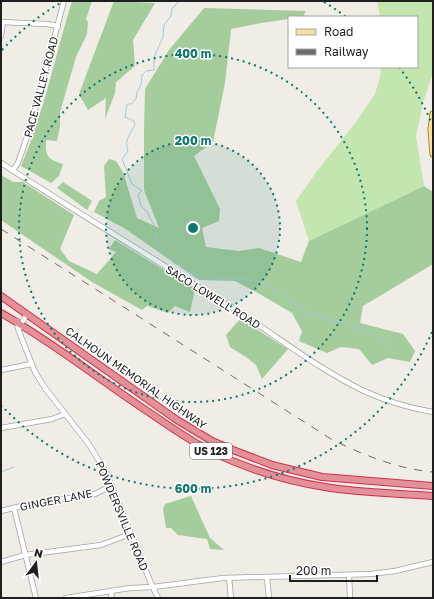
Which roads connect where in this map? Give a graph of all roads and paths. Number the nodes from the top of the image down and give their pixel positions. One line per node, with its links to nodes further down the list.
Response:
1 (64, 1): 3 (street, PACE VALLEY ROAD)
2 (2, 22): 3 (street); 4 (street)
3 (58, 26): 8 (street, PACE VALLEY ROAD)
4 (1, 36)
5 (433, 114): 6 (main road)
6 (433, 154)
7 (1, 162): 8 (street, SACO LOWELL ROAD)
8 (13, 170): 22 (street, SACO LOWELL ROAD)
9 (1, 296): 11 (highway, CALHOUN MEMORIAL HIGHWAY / US 123)
10 (1, 312): 12 (highway, CALHOUN MEMORIAL HIGHWAY / US 123)
11 (27, 314): 12 (street); 13 (highway, CALHOUN MEMORIAL HIGHWAY / US 123)
12 (19, 322): 14 (highway, CALHOUN MEMORIAL HIGHWAY / US 123); 19 (street, POWDERSVILLE ROAD)
13 (51, 331): 14 (highway); 15 (highway, CALHOUN MEMORIAL HIGHWAY / US 123)
14 (37, 334): 16 (highway, CALHOUN MEMORIAL HIGHWAY / US 123)
15 (68, 343): 16 (highway); 17 (highway, CALHOUN MEMORIAL HIGHWAY / US 123)
16 (52, 345): 18 (highway, CALHOUN MEMORIAL HIGHWAY / US 123)
17 (76, 348): 18 (highway); 21 (highway, CALHOUN MEMORIAL HIGHWAY / US 123)
18 (70, 358): 24 (highway, CALHOUN MEMORIAL HIGHWAY / US 123)
19 (31, 364): 20 (street); 23 (street, POWDERSVILLE ROAD)
20 (1, 370)
21 (163, 410): 24 (highway); 26 (highway, CALHOUN MEMORIAL HIGHWAY / US 123)
22 (433, 412)
23 (65, 414): 25 (street); 29 (street, POWDERSVILLE ROAD)
24 (157, 418): 27 (highway, CALHOUN MEMORIAL HIGHWAY / US 123)
25 (1, 428)
26 (272, 465): 27 (highway); 28 (highway, CALHOUN MEMORIAL HIGHWAY / US 123)
27 (270, 474): 31 (highway, CALHOUN MEMORIAL HIGHWAY / US 123)
28 (339, 478): 30 (highway, CALHOUN MEMORIAL HIGHWAY / US 123); 31 (highway)
29 (111, 486): 33 (street, GINGER LANE); 35 (street, POWDERSVILLE ROAD)
30 (433, 486)
31 (338, 489): 32 (highway, CALHOUN MEMORIAL HIGHWAY / US 123)
32 (433, 496)
33 (14, 508): 34 (street, GINGER LANE); 36 (street)
34 (1, 511)
35 (130, 534): 36 (street); 42 (street, POWDERSVILLE ROAD)
36 (25, 555): 37 (street); 44 (street)
37 (1, 562)
38 (433, 562): 39 (street)
39 (350, 575): 40 (street); 50 (street)
40 (267, 577): 41 (street); 49 (street)
41 (229, 578): 42 (street); 48 (street)
42 (153, 587): 43 (street); 47 (street, POWDERSVILLE ROAD)
43 (112, 591): 45 (street); 46 (street)
44 (36, 598)
45 (66, 598)
46 (111, 598)
47 (158, 598)
48 (231, 598)
49 (268, 598)
50 (350, 598)

